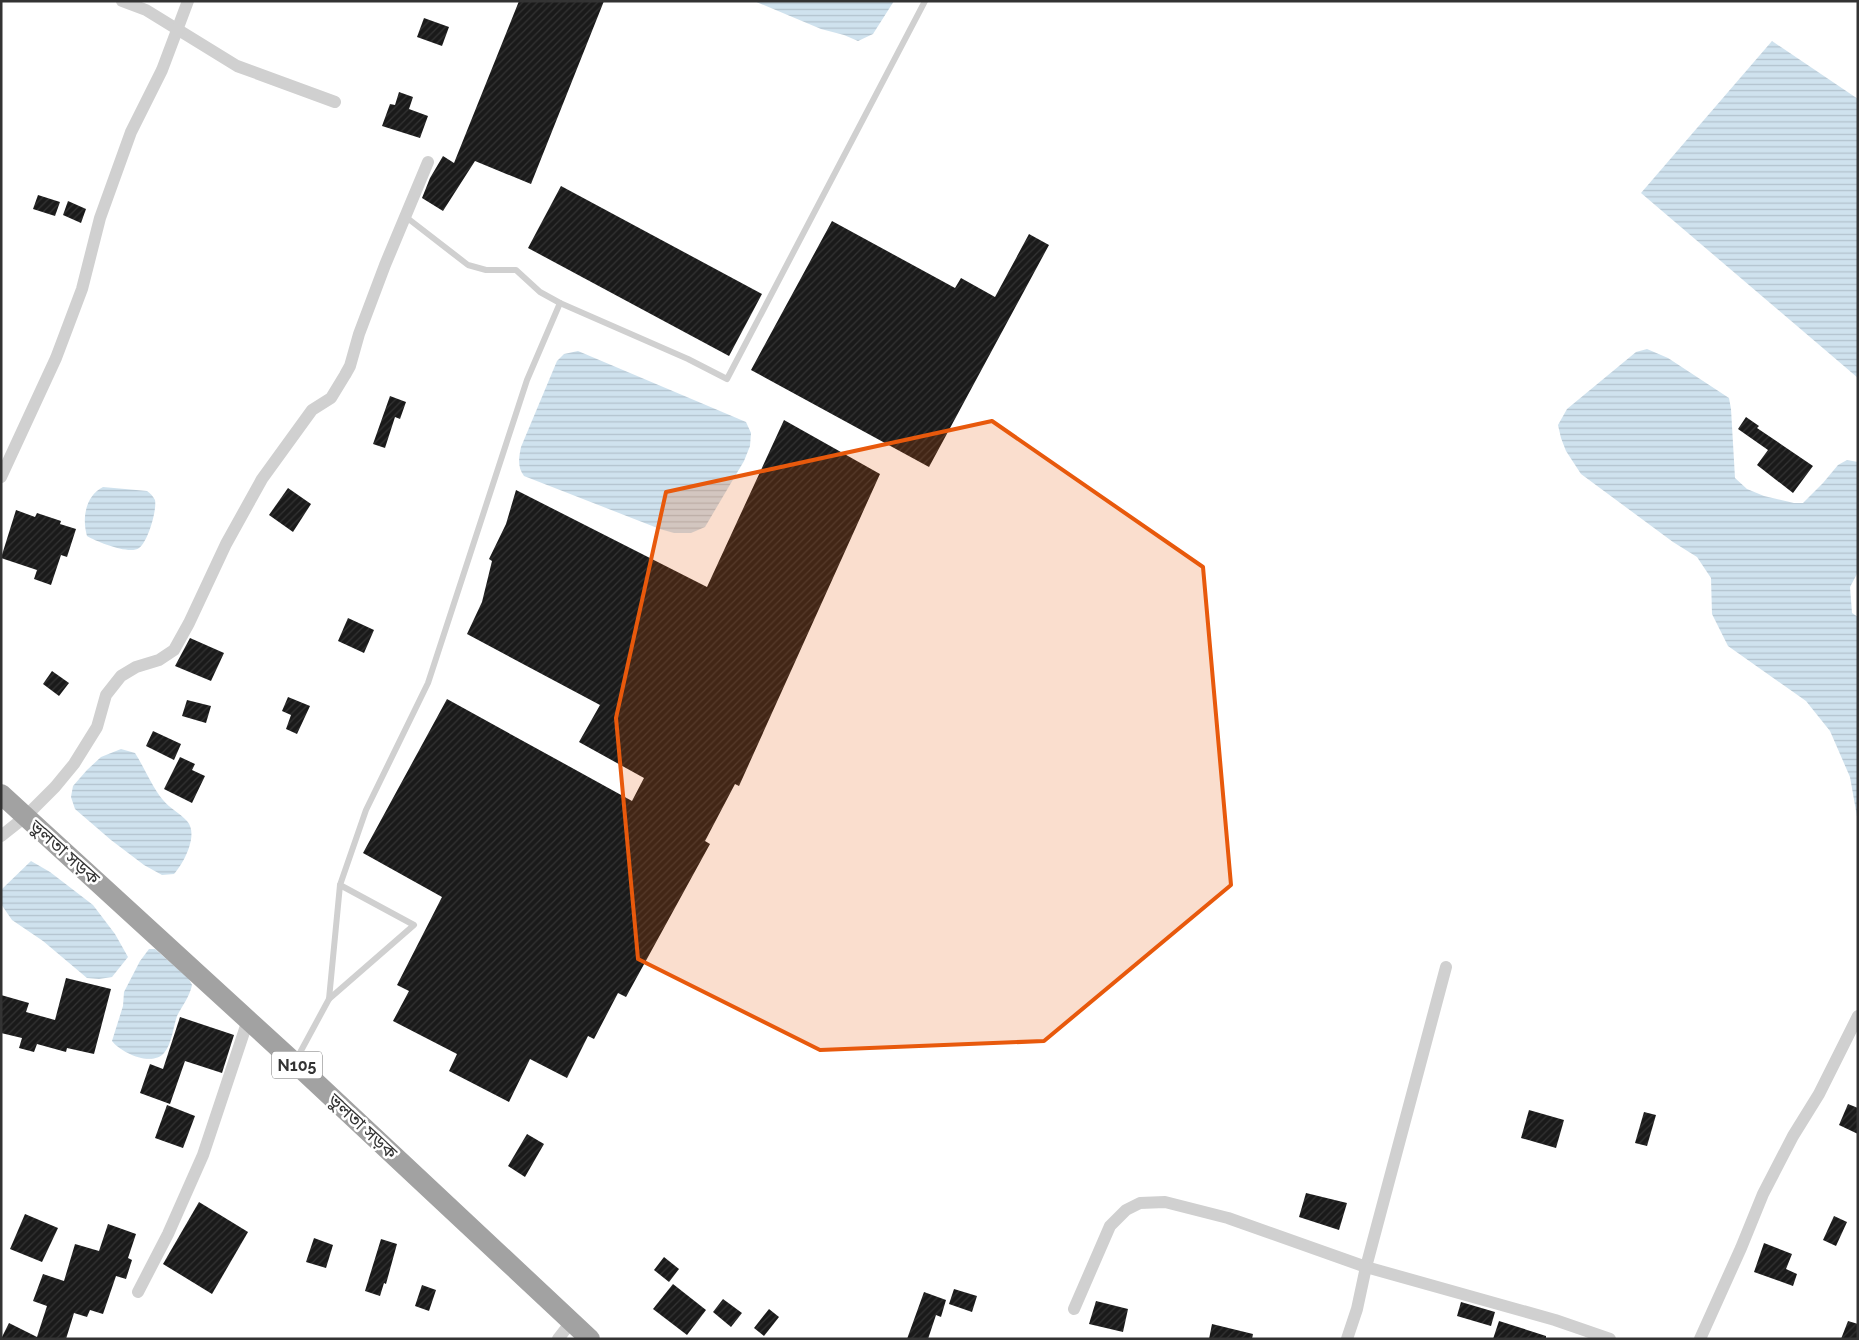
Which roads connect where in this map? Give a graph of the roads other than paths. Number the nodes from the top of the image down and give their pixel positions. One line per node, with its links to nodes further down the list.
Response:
1 (122, 1): 4 (street)
2 (188, 1): 4 (street)
3 (924, 1): 8 (lane)
4 (178, 30): 5 (street); 9 (street)
5 (335, 102)
6 (428, 162): 7 (street)
7 (406, 216): 8 (lane); 11 (street)
8 (560, 303): 13 (lane)
9 (1, 477)
10 (1, 794): 11 (highway, ভুলতা সড়ক / N105)
11 (25, 816): 12 (street); 17 (highway, ভুলতা সড়ক / N105)
12 (1, 836)
13 (340, 885): 15 (lane); 15 (lane)
14 (1446, 968): 19 (street)
15 (329, 999): 18 (lane)
16 (1858, 1016): 27 (street)
17 (248, 1020): 18 (highway, ভুলতা সড়ক / N105); 20 (street)
18 (295, 1063): 22 (highway, ভুলতা সড়ক / N105)
19 (1366, 1267): 21 (street); 25 (street); 26 (street)
20 (138, 1292)
21 (1074, 1309)
22 (572, 1321): 23 (street); 24 (highway, ভুলতা সড়ক / N105)
23 (558, 1339)
24 (590, 1339)
25 (1347, 1339)
26 (1610, 1339)
27 (1700, 1339)

